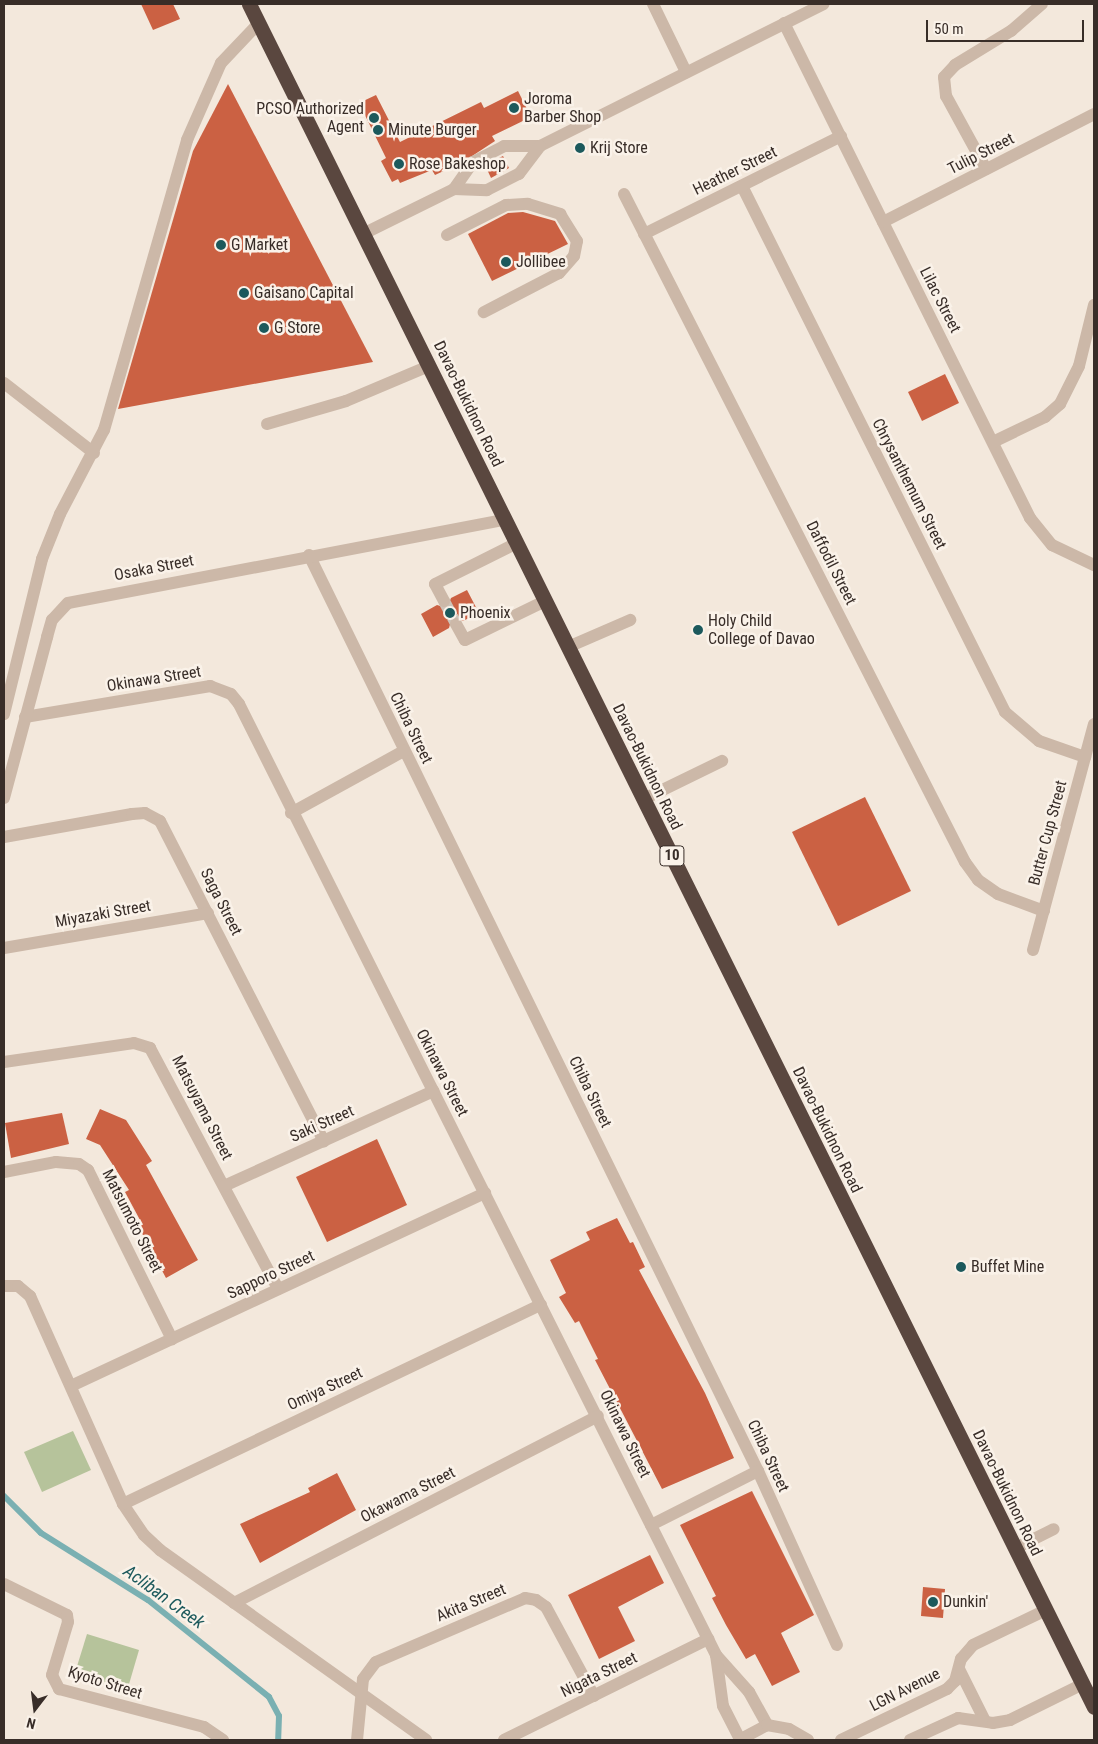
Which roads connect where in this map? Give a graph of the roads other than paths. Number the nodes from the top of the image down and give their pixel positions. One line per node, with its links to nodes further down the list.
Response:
1 (249, 4): 5 (highway, Davao-Bukidnon Road / 10)
2 (653, 4): 7 (street)
3 (823, 4): 6 (street)
4 (1042, 4): 11 (street)
5 (259, 23): 16 (highway, Davao-Bukidnon Road / 10); 25 (street)
6 (784, 23): 7 (street); 9 (street, Lilac Street)
7 (686, 72): 10 (street)
8 (1094, 114): 11 (street, Tulip Street)
9 (840, 136): 12 (street, Heather Street); 15 (street, Lilac Street)
10 (540, 146): 13 (street); 13 (street)
11 (986, 170): 15 (street, Tulip Street)
12 (742, 186): 17 (street, Heather Street); 39 (street, Chrysanthemum Street)
13 (454, 189): 16 (street)
14 (624, 194): 17 (street, Daffodil Street)
15 (883, 222): 24 (street, Lilac Street)
16 (364, 234): 21 (highway, Davao-Bukidnon Road / 10)
17 (644, 234): 45 (street, Daffodil Street)
18 (447, 235): 20 (street)
19 (1094, 305): 24 (street)
20 (484, 312)
21 (429, 366): 23 (street); 26 (highway, Davao-Bukidnon Road / 10)
22 (4, 384): 25 (street)
23 (267, 424)
24 (993, 442): 29 (street, Lilac Street)
25 (94, 453): 35 (street)
26 (505, 520): 27 (highway, Davao-Bukidnon Road / 10); 28 (street, Osaka Street)
27 (517, 543): 30 (highway, Davao-Bukidnon Road / 10); 31 (street)
28 (309, 555): 36 (street, Osaka Street); 38 (street, Chiba Street)
29 (1094, 565)
30 (545, 601): 33 (street); 34 (highway, Davao-Bukidnon Road / 10)
31 (444, 602)
32 (630, 620): 34 (street)
33 (456, 624)
34 (568, 647): 42 (highway, Davao-Bukidnon Road / 10)
35 (4, 714)
36 (25, 717): 41 (street, Osaka Street); 43 (street, Okinawa Street)
37 (1094, 724): 39 (street, Butter Cup Street)
38 (404, 751): 43 (street); 61 (street, Chiba Street)
39 (1086, 757): 45 (street, Butter Cup Street)
40 (722, 761): 42 (street)
41 (4, 798)
42 (644, 799): 65 (highway, Davao-Bukidnon Road / 10)
43 (291, 813): 50 (street, Okinawa Street)
44 (4, 837): 46 (street, Saga Street)
45 (1044, 911): 48 (street, Butter Cup Street)
46 (208, 913): 47 (street, Miyazaki Street); 51 (street, Saga Street)
47 (4, 948)
48 (1033, 950)
49 (4, 1062): 53 (street, Matsuyama Street)
50 (433, 1091): 51 (street, Saki Street); 54 (street, Okinawa Street)
51 (324, 1141): 53 (street, Saki Street)
52 (4, 1172): 58 (street, Matsumoto Street)
53 (224, 1186): 56 (street, Matsuyama Street)
54 (485, 1192): 56 (street, Sapporo Street); 57 (street, Okinawa Street)
55 (4, 1286): 59 (street)
56 (278, 1289): 58 (street, Sapporo Street)
57 (541, 1305): 60 (street, Okinawa Street); 62 (street, Omiya Street)
58 (172, 1339): 59 (street, Sapporo Street)
59 (71, 1386): 62 (street)
60 (598, 1416): 63 (street, Okinawa Street); 67 (street, Okawama Street)
61 (758, 1471): 63 (street); 70 (street, Chiba Street)
62 (123, 1504): 67 (street)
63 (651, 1525): 69 (street, Okinawa Street)
64 (1054, 1529): 65 (street)
65 (1016, 1548): 68 (highway, Davao-Bukidnon Road / 10)
66 (4, 1584): 79 (street, Kyoto Street)
67 (234, 1604): 74 (street)
68 (1046, 1610): 72 (street, LGN Avenue); 73 (highway, Davao-Bukidnon Road / 10)
69 (708, 1639): 71 (street, Okinawa Street); 75 (street, Nigata Street)
70 (837, 1645)
71 (716, 1655): 78 (street); 83 (street)
72 (959, 1669): 77 (street); 85 (street, LGN Avenue)
73 (1083, 1684): 76 (highway, Davao-Bukidnon Road / 10); 77 (street)
74 (360, 1693): 75 (street, Akita Street); 80 (street, Akita Street); 81 (street)
75 (594, 1696): 82 (street, Nigata Street)
76 (1094, 1707)
77 (985, 1721): 86 (street)
78 (767, 1726): 83 (street); 84 (street)
79 (223, 1740)
80 (357, 1740)
81 (426, 1740)
82 (504, 1740)
83 (739, 1740)
84 (808, 1740)
85 (841, 1740)
86 (910, 1740)

